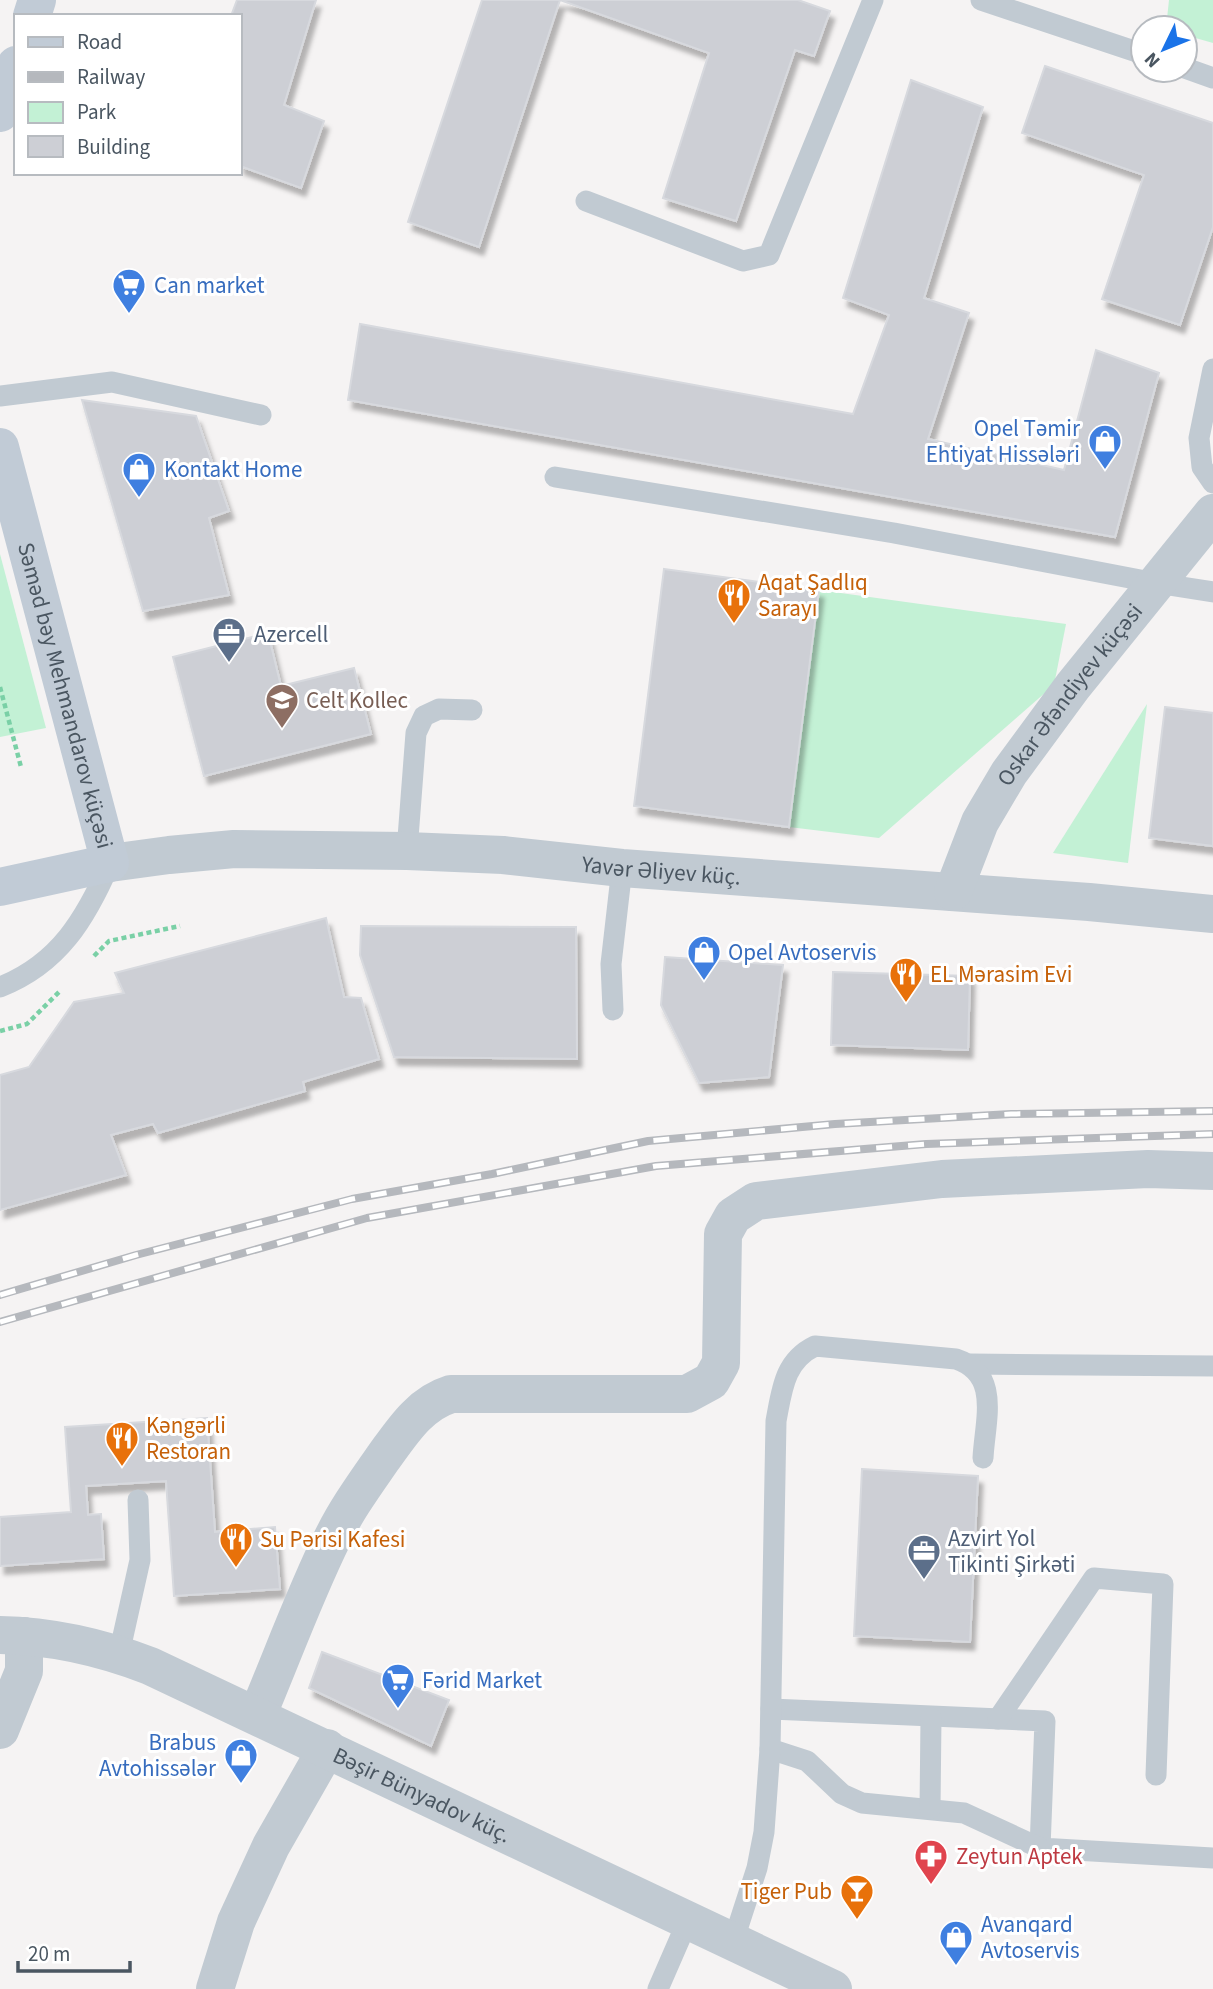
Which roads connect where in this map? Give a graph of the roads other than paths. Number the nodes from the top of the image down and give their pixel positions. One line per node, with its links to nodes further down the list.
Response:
1 (873, 0): 6 (lane)
2 (981, 0): 3 (lane)
3 (1129, 49)
4 (14, 71): 5 (main road)
5 (0, 113)
6 (586, 201)
7 (1213, 369): 12 (lane)
8 (0, 396): 9 (lane)
9 (261, 415)
10 (0, 447): 18 (main road, Səməd bəy Mehmandarov küçəsi)
11 (555, 477): 14 (lane)
12 (1213, 483)
13 (1213, 513): 14 (street, Oskar Əfəndiyev küçəsi)
14 (1156, 583): 15 (lane); 21 (street, Oskar Əfəndiyev küçəsi)
15 (1213, 592)
16 (472, 710): 17 (lane)
17 (407, 850): 18 (street, Yavər Əliyev küç.); 19 (street, Yavər Əliyev küç.)
18 (110, 863): 20 (main road); 23 (lane)
19 (622, 868): 21 (street, Yavər Əliyev küç.); 24 (lane)
20 (0, 887)
21 (953, 892): 22 (street, Yavər Əliyev küç.)
22 (1213, 915)
23 (0, 987)
24 (613, 1010)
25 (1213, 1171): 33 (street)
26 (970, 1364): 27 (lane); 28 (lane); 32 (lane)
27 (1213, 1366)
28 (983, 1458)
29 (138, 1500): 31 (lane)
30 (12, 1636): 31 (street, Bəşir Bünyadov küç.); 36 (street)
31 (119, 1654): 33 (street, Bəşir Bünyadov küç.)
32 (771, 1709): 34 (lane); 38 (lane)
33 (257, 1716): 37 (street, Bəşir Bünyadov küç.)
34 (931, 1718): 35 (lane); 40 (lane)
35 (998, 1720): 39 (lane); 41 (lane)
36 (0, 1728)
37 (327, 1748): 43 (street, Bəşir Bünyadov küç.); 46 (street)
38 (770, 1749): 40 (lane); 44 (lane)
39 (1156, 1775)
40 (930, 1810): 41 (lane)
41 (1040, 1848): 42 (lane)
42 (1213, 1858)
43 (688, 1920): 44 (street, Bəşir Bünyadov küç.); 47 (lane)
44 (733, 1942): 45 (street, Bəşir Bünyadov küç.)
45 (811, 1984)
46 (215, 1989)
47 (658, 1989)

